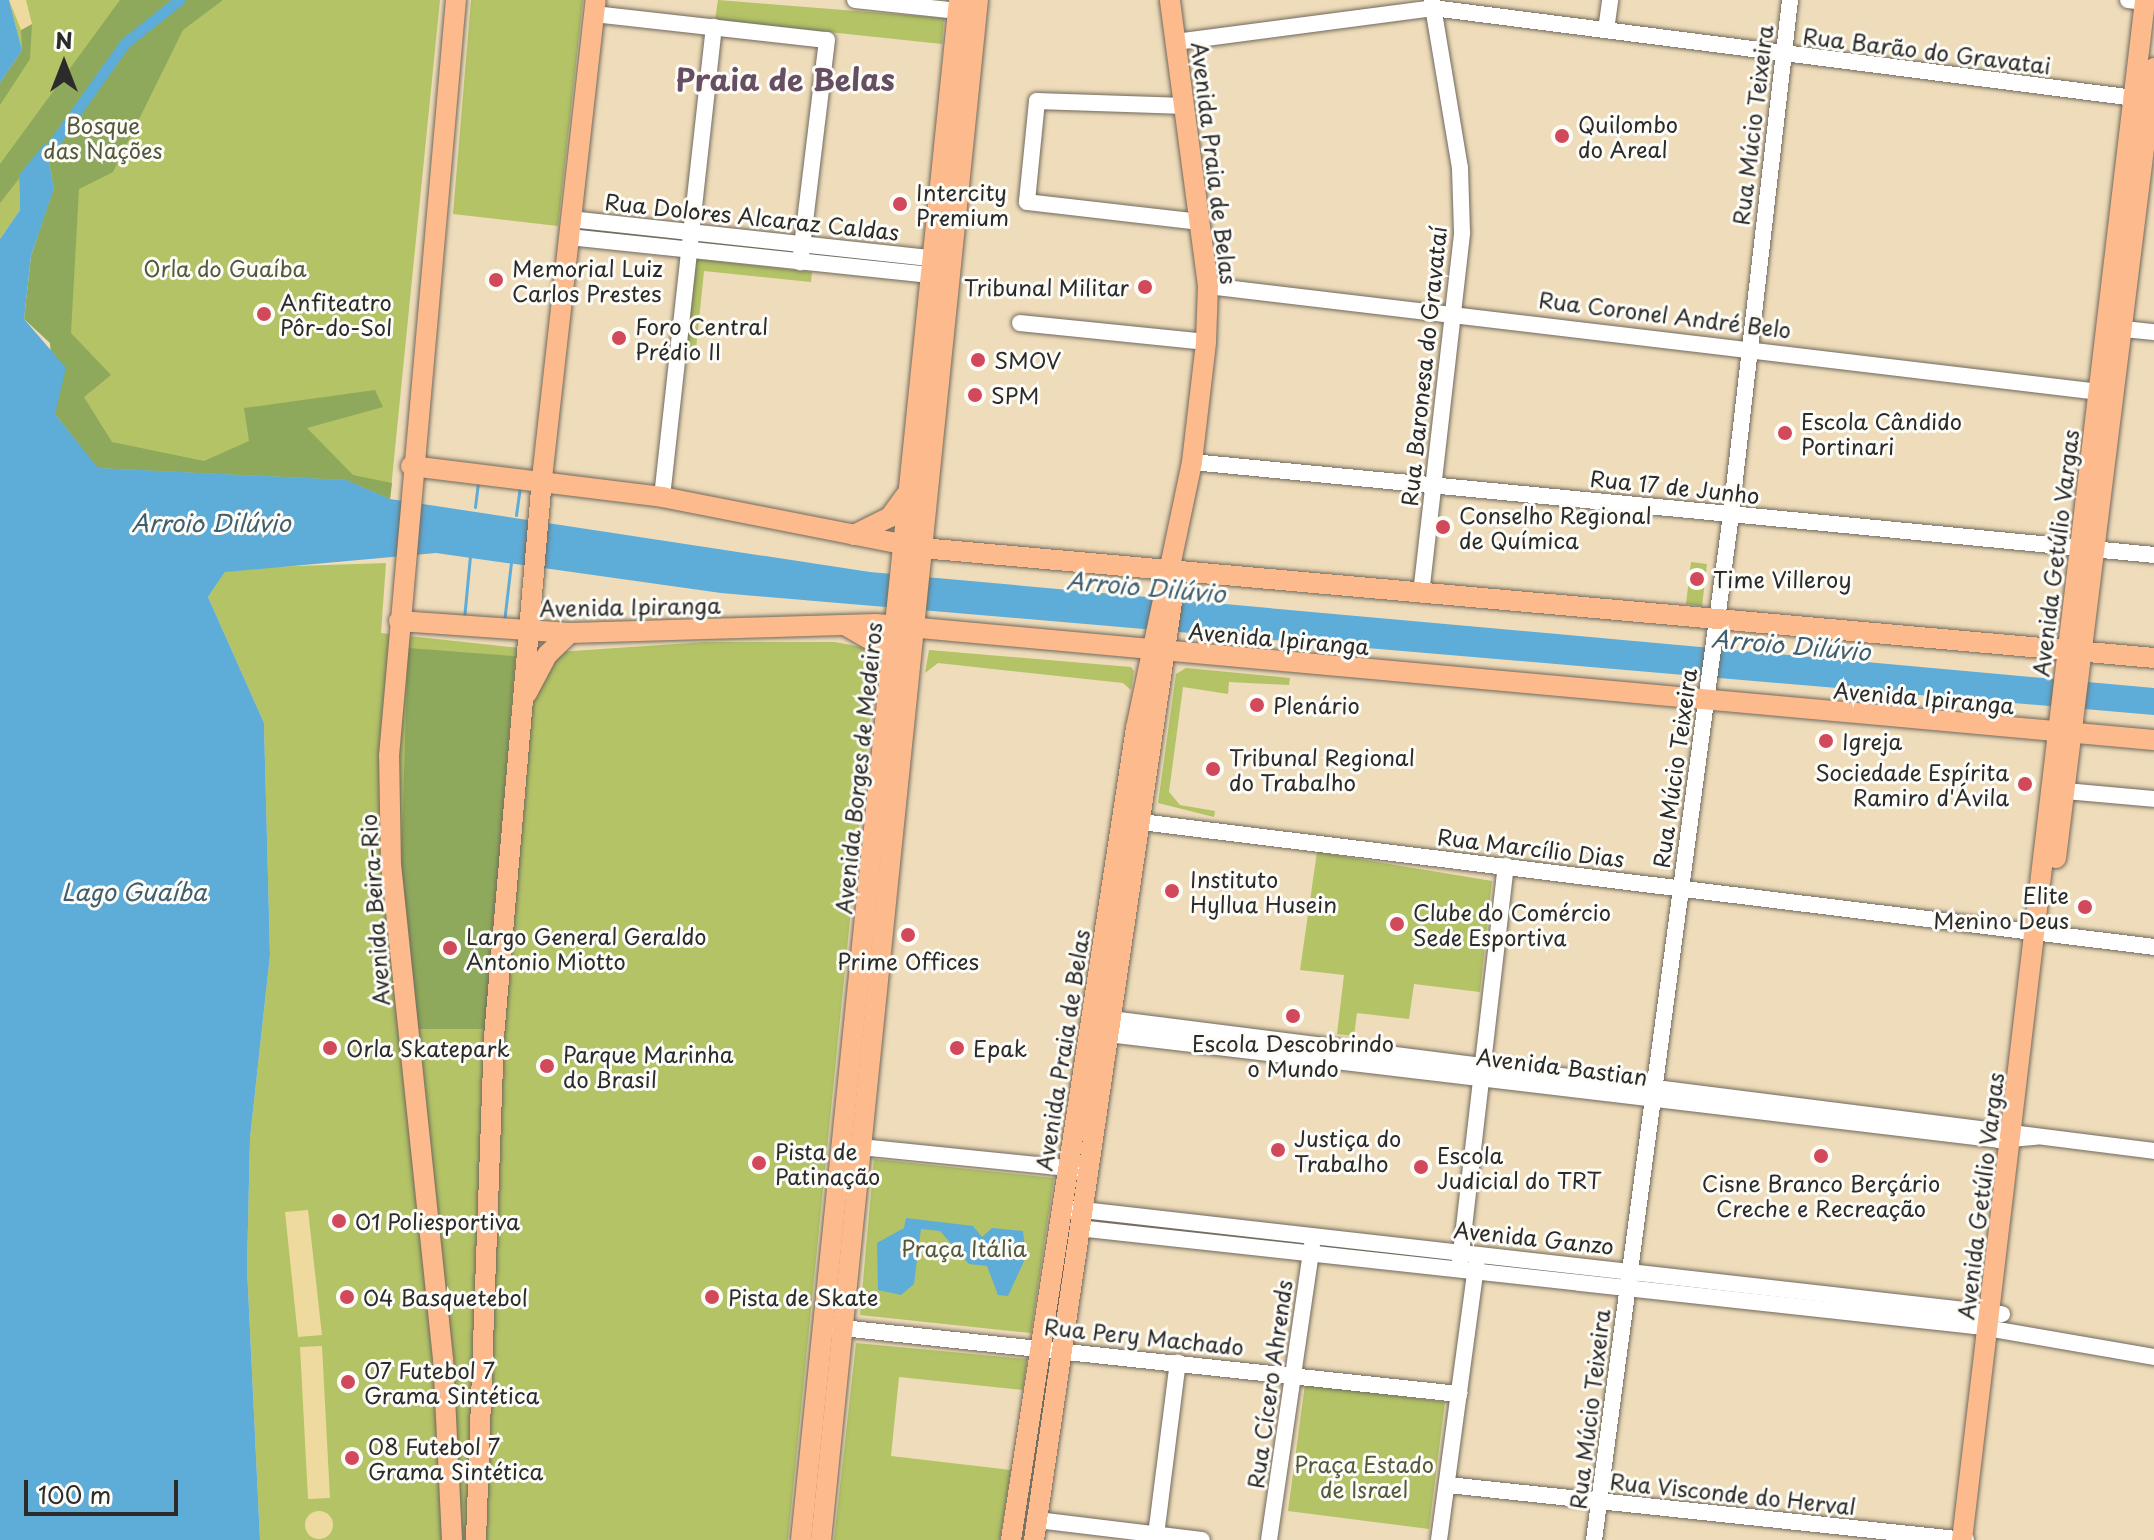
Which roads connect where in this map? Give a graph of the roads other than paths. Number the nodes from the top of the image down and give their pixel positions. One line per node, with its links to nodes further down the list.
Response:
1 (456, 0): 35 (main road, Avenida Beira-Rio)
2 (855, 0): 8 (street)
3 (978, 0): 25 (main road)
4 (1170, 0): 14 (main road, Avenida Praia de Belas)
5 (1610, 0): 13 (street)
6 (1790, 0): 15 (street, Rua Múcio Teixeira)
7 (2140, 1): 17 (main road, Avenida Getúlio Vargas)
8 (884, 2): 10 (street)
9 (1432, 4): 13 (street, Rua Barão do Gravatai); 14 (street, Rua Barão do Gravatai); 26 (street, Rua Baronesa do Gravataí)
10 (959, 5): 23 (main road, Avenida Borges de Medeiros)
11 (595, 7): 12 (street); 20 (main road)
12 (714, 27): 21 (street); 22 (street)
13 (1606, 30): 15 (street, Rua Barão do Gravatai)
14 (1176, 42): 18 (main road, Avenida Praia de Belas)
15 (1784, 55): 17 (street, Rua Barão do Gravatai); 31 (street, Rua Múcio Teixeira)
16 (2154, 68): 17 (main road, Avenida Getúlio Vargas)
17 (2141, 98): 28 (main road, Avenida Getúlio Vargas); 32 (main road, Avenida Getúlio Vargas)
18 (1185, 106): 19 (main road, Avenida Praia de Belas); 19 (street)
19 (1201, 222): 24 (main road, Avenida Praia de Belas)
20 (569, 228): 21 (street, Rua Dolores Alcaraz Caldas); 33 (main road)
21 (690, 240): 22 (street, Rua Dolores Alcaraz Caldas); 40 (street)
22 (801, 253): 23 (street, Rua Dolores Alcaraz Caldas)
23 (928, 267): 25 (main road); 39 (main road, Avenida Borges de Medeiros)
24 (1208, 286): 26 (street, Rua Coronel André Belo); 30 (main road, Avenida Praia de Belas)
25 (947, 292): 44 (main road)
26 (1453, 312): 31 (street, Rua Coronel André Belo); 37 (street, Rua Baronesa do Gravataí)
27 (1020, 323): 30 (street)
28 (2124, 329): 29 (street); 32 (main road, Avenida Getúlio Vargas)
29 (2154, 332)
30 (1206, 342): 34 (main road, Avenida Praia de Belas)
31 (1748, 345): 32 (street, Rua Coronel André Belo); 41 (street, Rua Múcio Teixeira)
32 (2108, 393): 43 (main road, Avenida Getúlio Vargas)
33 (545, 452): 36 (main road); 38 (main road)
34 (1192, 462): 37 (street, Rua 17 de Junho); 46 (main road, Avenida Praia de Belas)
35 (411, 476): 38 (main road); 49 (main road, Avenida Beira-Rio)
36 (576, 484): 38 (main road); 40 (main road)
37 (1432, 484): 41 (street, Rua 17 de Junho); 47 (street, Rua Baronesa do Gravataí)
38 (541, 488): 52 (main road)
39 (909, 491): 42 (main road); 44 (main road, Avenida Borges de Medeiros)
40 (662, 497): 42 (main road)
41 (1731, 514): 43 (street, Rua 17 de Junho); 51 (street, Rua Múcio Teixeira)
42 (854, 535): 44 (main road)
43 (2090, 549): 45 (street, Rua 17 de Junho); 58 (main road, Avenida Getúlio Vargas)
44 (912, 554): 46 (main road); 48 (main road, Avenida Borges de Medeiros)
45 (2154, 555)
46 (1168, 579): 47 (main road); 54 (main road, Avenida Praia de Belas)
47 (1421, 594): 51 (main road)
48 (906, 619): 50 (main road, Avenida Ipiranga); 54 (main road, Avenida Ipiranga); 55 (main road, Avenida Borges de Medeiros); 59 (main road, Avenida Borges de Medeiros)
49 (399, 621): 52 (main road, Avenida Ipiranga); 98 (main road, Avenida Beira-Rio)
50 (845, 625): 53 (main road, Avenida Ipiranga); 55 (main road)
51 (1715, 628): 58 (main road); 61 (street, Rua Múcio Teixeira)
52 (528, 632): 53 (main road, Avenida Ipiranga); 62 (main road)
53 (570, 633): 62 (main road)
54 (1160, 644): 56 (main road, Avenida Ipiranga); 60 (main road, Avenida Praia de Belas); 78 (main road, Avenida Praia de Belas)
55 (894, 651): 59 (main road); 85 (main road, Avenida Borges de Medeiros)
56 (1195, 654): 60 (main road); 61 (main road, Avenida Ipiranga)
57 (2154, 658): 58 (main road)
58 (2072, 660): 63 (main road, Avenida Getúlio Vargas)
59 (910, 666): 76 (main road, Avenida Borges de Medeiros)
60 (1162, 684): 67 (main road, Avenida Praia de Belas)
61 (1707, 694): 63 (main road, Avenida Ipiranga); 69 (street, Rua Múcio Teixeira)
62 (522, 704): 99 (main road)
63 (2065, 725): 64 (main road, Avenida Ipiranga); 65 (main road, Avenida Getúlio Vargas); 70 (main road, Avenida Getúlio Vargas)
64 (2154, 740)
65 (2065, 791): 66 (street); 70 (main road, Avenida Getúlio Vargas)
66 (2154, 799)
67 (1141, 822): 68 (street, Rua Marcílio Dias); 72 (main road, Avenida Praia de Belas)
68 (1506, 866): 69 (street, Rua Marcílio Dias); 73 (street)
69 (1680, 889): 70 (street, Rua Marcílio Dias); 74 (street, Rua Múcio Teixeira)
70 (2039, 934): 71 (street, Rua Marcílio Dias); 75 (main road, Avenida Getúlio Vargas)
71 (2154, 947)
72 (1110, 1027): 73 (street, Avenida Bastian); 78 (main road, Avenida Praia de Belas)
73 (1482, 1071): 74 (street, Avenida Bastian); 83 (street)
74 (1652, 1092): 75 (street, Avenida Bastian); 84 (street, Rua Múcio Teixeira)
75 (2021, 1136): 77 (street, Avenida Bastian); 86 (main road, Avenida Getúlio Vargas)
76 (861, 1147): 78 (street); 85 (main road, Avenida Borges de Medeiros)
77 (2154, 1151)
78 (1077, 1168): 79 (main road, Avenida Praia de Belas)
79 (1073, 1215): 80 (street, Avenida Ganzo); 81 (street, Avenida Ganzo); 87 (main road, Avenida Praia de Belas)
80 (1203, 1223): 81 (street); 82 (street, Avenida Ganzo)
81 (1201, 1241): 82 (street, Avenida Ganzo)
82 (1312, 1244): 83 (street, Avenida Ganzo); 90 (street, Rua Cícero Ahrends)
83 (1468, 1260): 84 (street, Avenida Ganzo); 91 (street)
84 (1628, 1277): 86 (street, Avenida Ganzo); 93 (street, Rua Múcio Teixeira)
85 (833, 1327): 87 (street, Rua Pery Machado); 100 (main road, Avenida Borges de Medeiros); 101 (main road, Avenida Borges de Medeiros)
86 (1994, 1332): 88 (street, Avenida Ganzo); 97 (main road, Avenida Getúlio Vargas)
87 (1052, 1348): 89 (street, Rua Pery Machado); 94 (main road, Avenida Praia de Belas); 102 (main road, Avenida Praia de Belas)
88 (2154, 1357)
89 (1178, 1362): 90 (street, Rua Pery Machado); 96 (street)
90 (1293, 1374): 91 (street, Rua Pery Machado); 104 (street, Rua Cícero Ahrends)
91 (1459, 1394): 92 (street)
92 (1448, 1485): 93 (street, Rua Visconde do Herval); 105 (street)
93 (1599, 1501): 95 (street, Rua Visconde do Herval); 106 (street, Rua Múcio Teixeira)
94 (1036, 1530): 96 (street)
95 (1820, 1532): 97 (street, Rua Visconde do Herval)
96 (1156, 1535): 103 (street)
97 (1967, 1537)
98 (452, 1540)
99 (476, 1540)
100 (801, 1540)
101 (821, 1540)
102 (1011, 1540)
103 (1202, 1540)
104 (1269, 1540)
105 (1439, 1540)
106 (1594, 1540)

